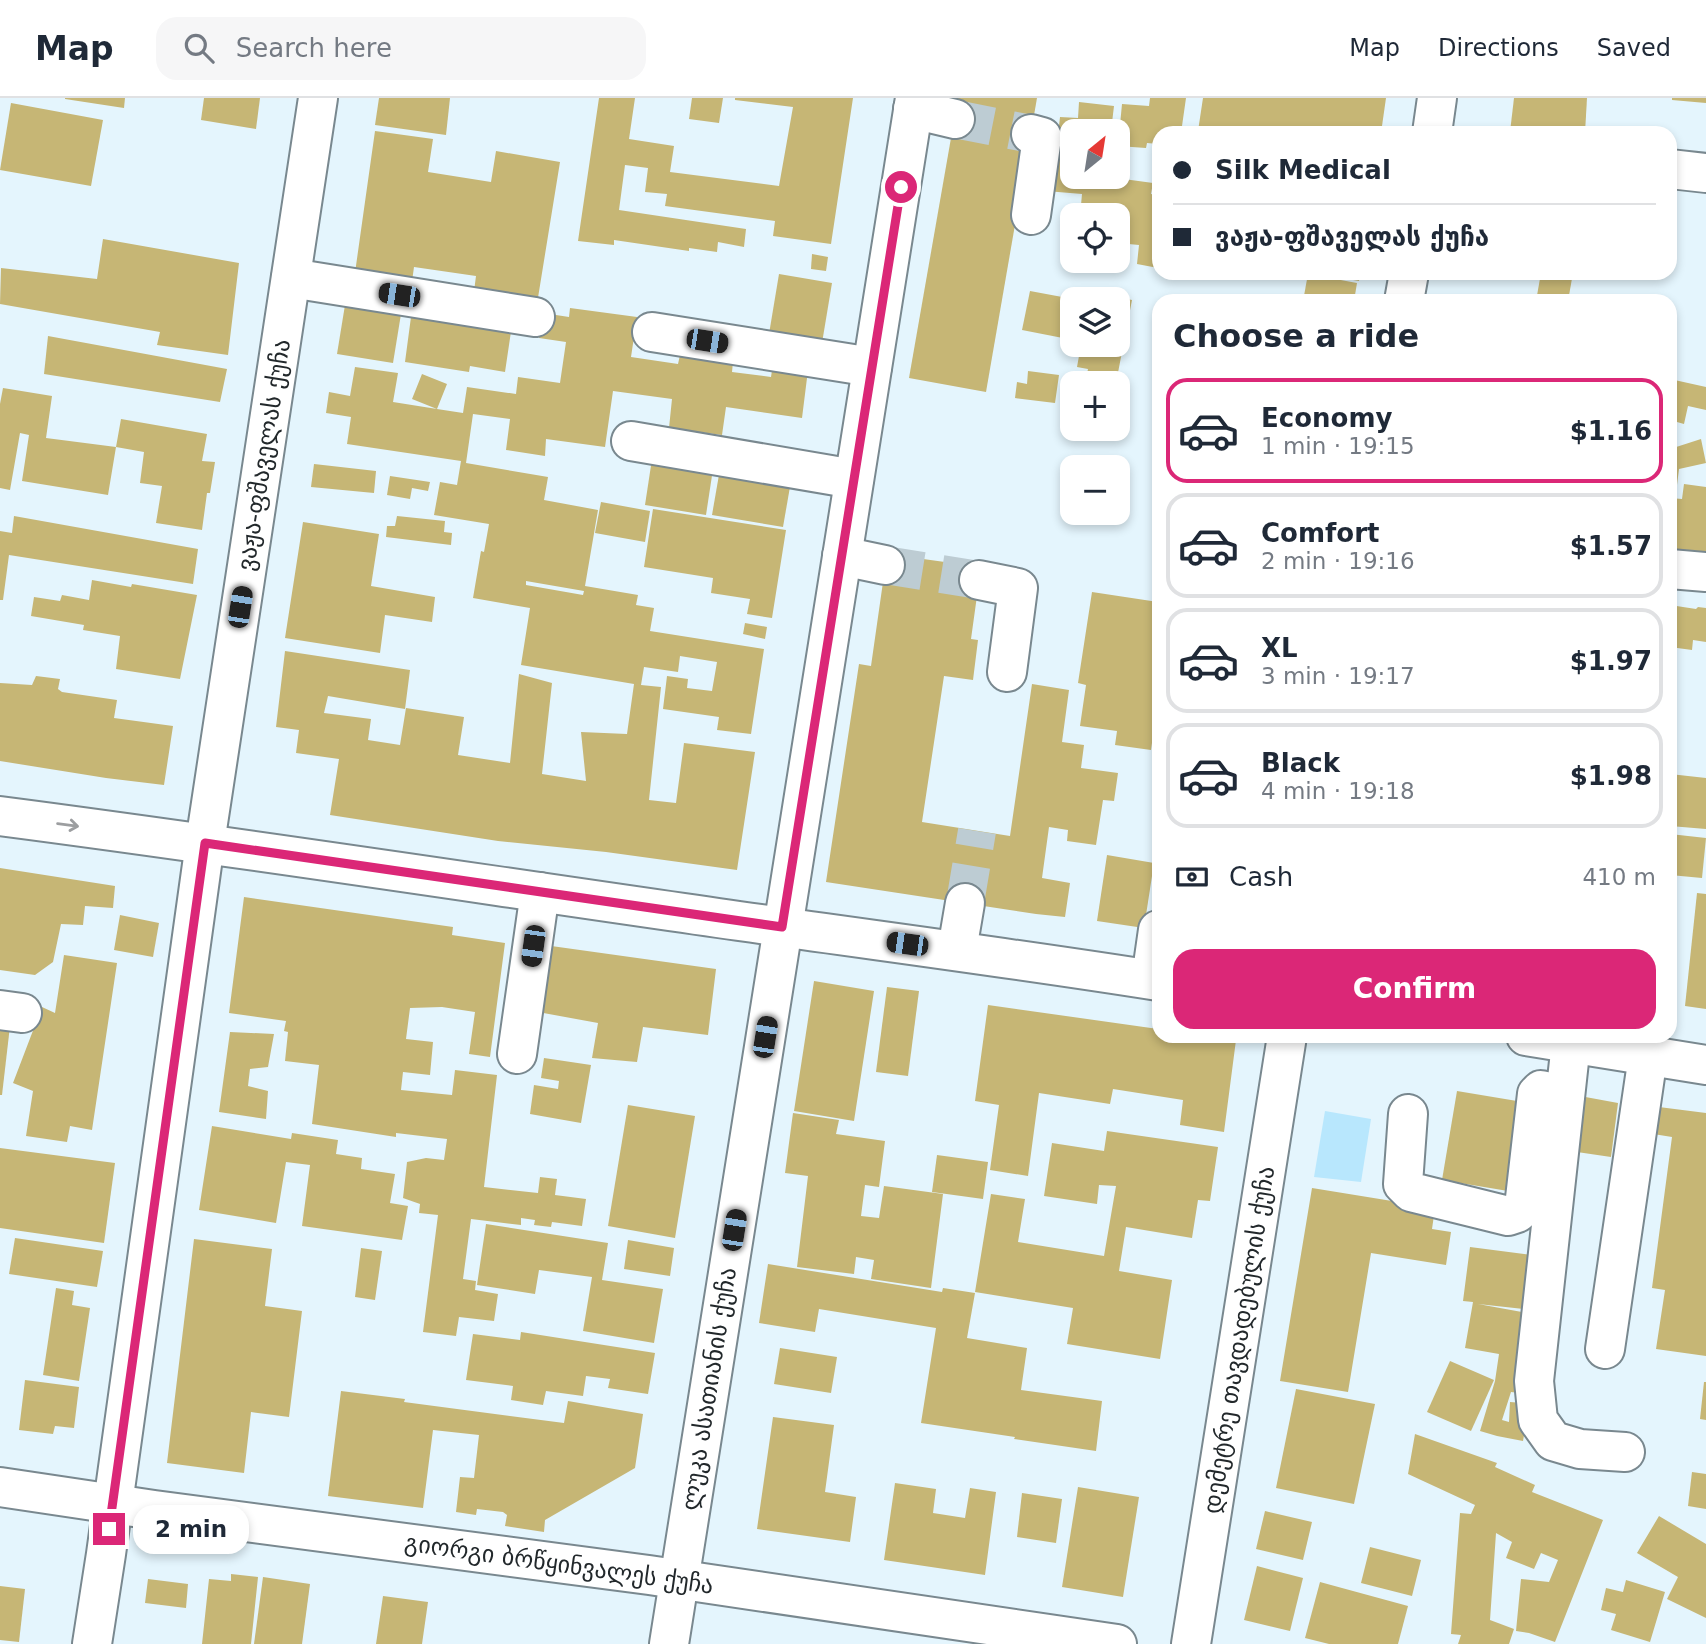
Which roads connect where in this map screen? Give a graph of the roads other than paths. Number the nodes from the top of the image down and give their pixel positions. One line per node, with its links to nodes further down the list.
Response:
1 (318, 98): 10 (street, ვაჟა-ფშაველას ქუჩა)
2 (1437, 98): 5 (street)
3 (914, 104): 4 (street); 13 (street, ლუკა ასათიანის ქუჩა)
4 (955, 118)
5 (1433, 126)
6 (1031, 134): 9 (street)
7 (1677, 170): 8 (street)
8 (1706, 173)
9 (1031, 215)
10 (290, 278): 11 (street); 23 (street, ვაჟა-ფშაველას ქუჩა)
11 (535, 317)
12 (652, 332): 13 (street)
13 (872, 367): 15 (street, ლუკა ასათიანის ქუჩა)
14 (631, 441): 15 (street)
15 (854, 479): 16 (street, ლუკა ასათიანის ქუჩა)
16 (842, 556): 17 (street); 26 (street, ლუკა ასათიანის ქუჩა)
17 (885, 565)
18 (1677, 570): 19 (street)
19 (1706, 572)
20 (979, 580): 21 (street)
21 (1007, 672)
22 (0, 816): 23 (street, one-way to 23)
23 (205, 843): 24 (street); 39 (street, ვაჟა-ფშაველას ქუჩა)
24 (540, 892): 26 (street); 31 (street)
25 (965, 903): 27 (street)
26 (782, 927): 27 (street); 40 (street, ლუკა ასათიანის ქუჩა)
27 (957, 950): 28 (street)
28 (1152, 980)
29 (1286, 1043): 44 (street, დემეტრე თავდადებულის ქუჩა)
30 (1571, 1043): 32 (street); 34 (street)
31 (517, 1054)
32 (1648, 1056): 33 (street); 36 (street)
33 (1706, 1065)
34 (1565, 1095): 35 (street); 37 (street)
35 (1408, 1114)
36 (1605, 1349)
37 (1625, 1452)
38 (0, 1487): 39 (street, გიორგი ბრწყინვალეს ქუჩა)
39 (112, 1504): 40 (street, გიორგი ბრწყინვალეს ქუჩა); 41 (street, ვაჟა-ფშაველას ქუჩა)
40 (679, 1580): 42 (street, ლუკა ასათიანის ქუჩა); 43 (street, გიორგი ბრწყინვალეს ქუჩა)
41 (92, 1644)
42 (669, 1644)
43 (1117, 1644)
44 (1191, 1644)

